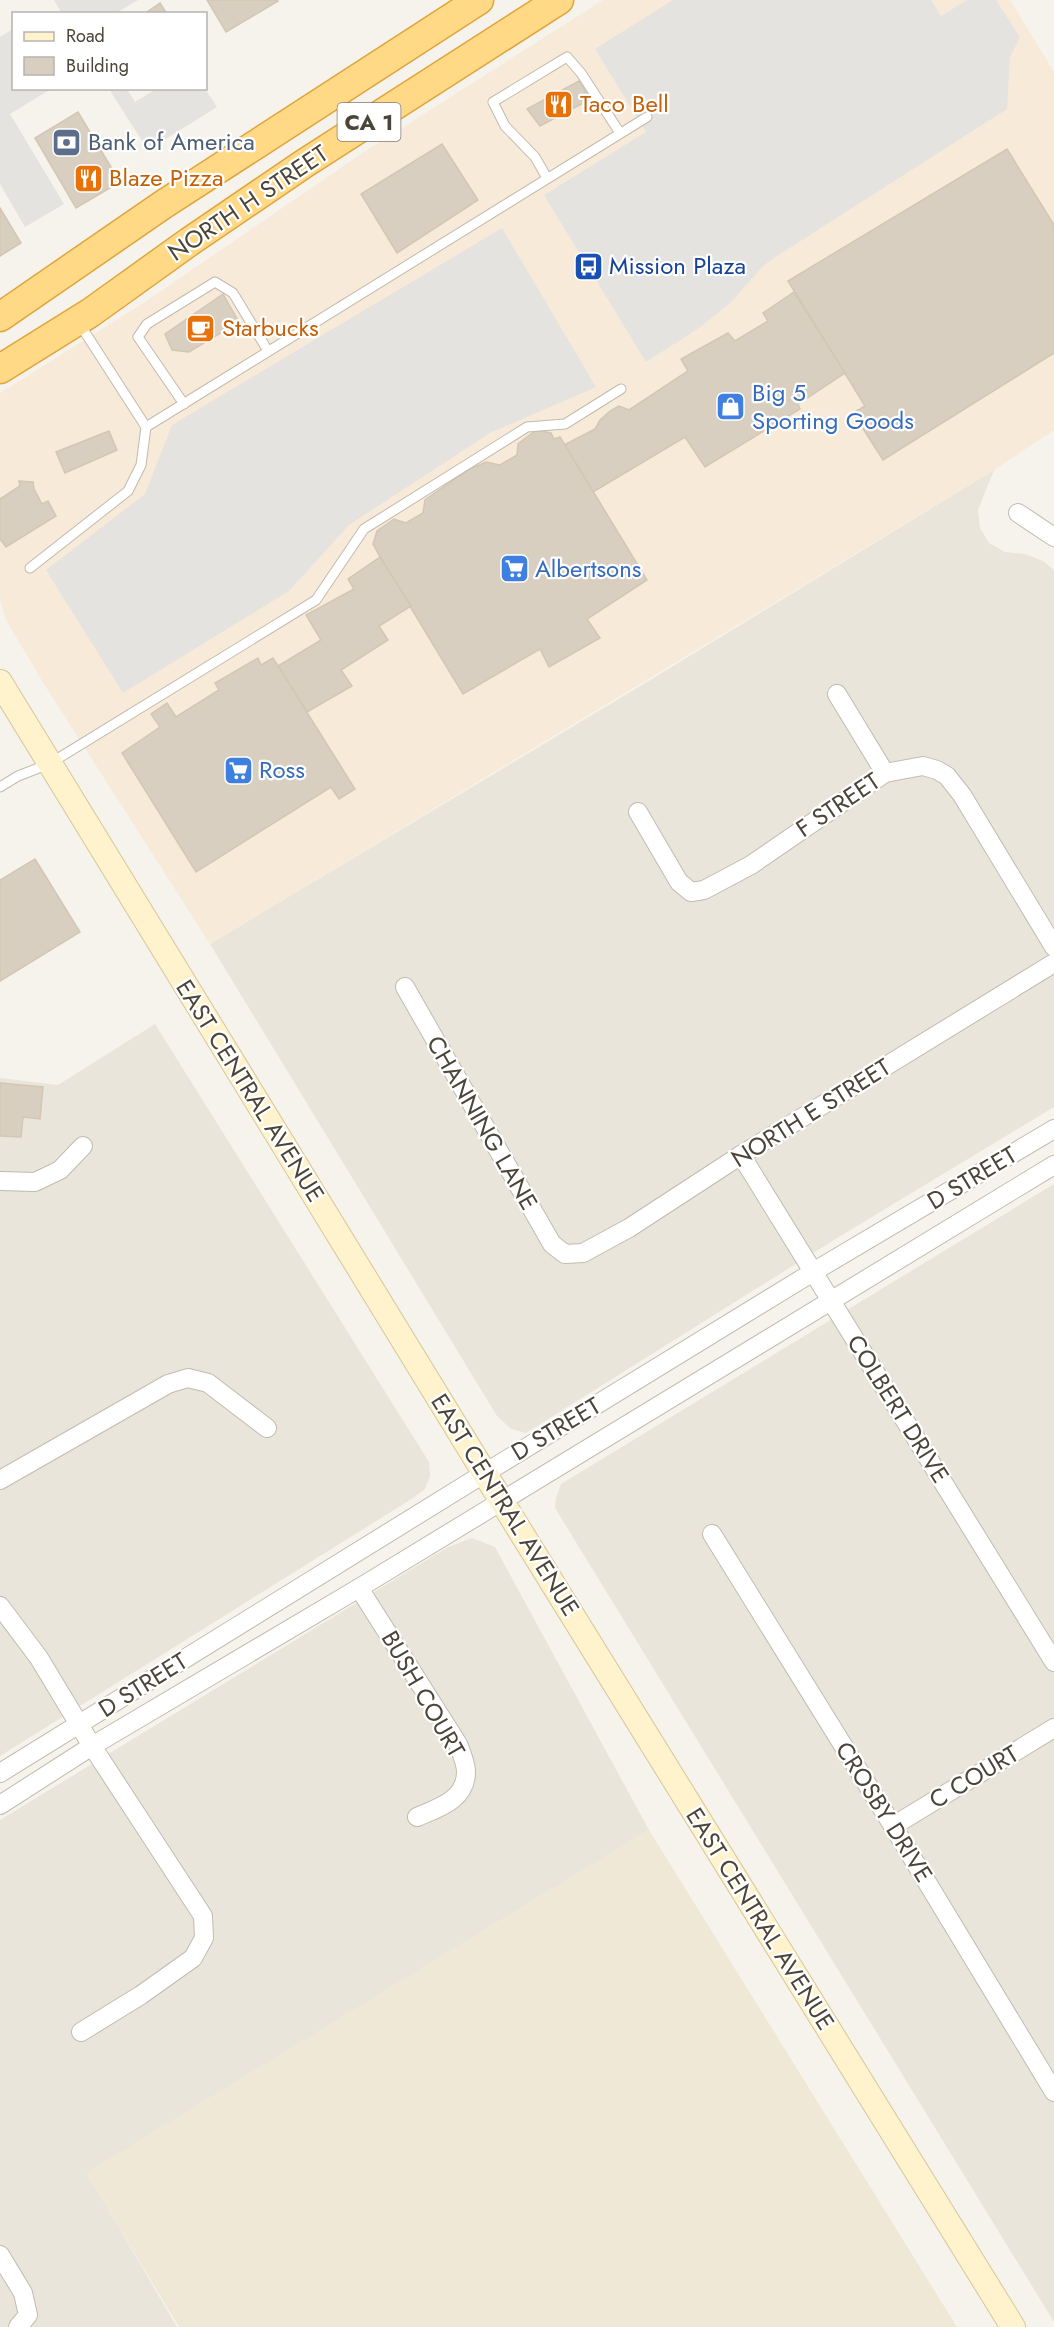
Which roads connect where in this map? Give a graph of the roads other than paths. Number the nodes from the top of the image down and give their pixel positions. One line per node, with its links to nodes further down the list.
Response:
1 (479, 0): 6 (highway, NORTH H STREET / CA 1)
2 (559, 0): 7 (highway, NORTH H STREET / CA 1)
3 (646, 117): 4 (lane)
4 (620, 133): 5 (lane); 5 (lane)
5 (547, 178): 8 (lane)
6 (0, 317)
7 (78, 321): 9 (highway, NORTH H STREET / CA 1); 12 (lane)
8 (268, 351): 11 (lane); 11 (lane)
9 (0, 369)
10 (621, 389): 18 (lane)
11 (184, 404): 12 (lane)
12 (146, 427): 15 (lane)
13 (1018, 513): 14 (street)
14 (1054, 537)
15 (30, 568)
16 (0, 682): 18 (main road, EAST CENTRAL AVENUE)
17 (837, 694): 19 (street)
18 (49, 764): 20 (lane); 34 (main road, EAST CENTRAL AVENUE)
19 (885, 773): 21 (street, F STREET); 22 (street, F STREET)
20 (0, 787)
21 (638, 812)
22 (1054, 947)
23 (1054, 963): 27 (street, NORTH E STREET)
24 (405, 987): 30 (street, CHANNING LANE)
25 (1054, 1129): 31 (street, D STREET)
26 (83, 1146): 29 (street)
27 (741, 1155): 30 (street, NORTH E STREET); 31 (street, COLBERT DRIVE)
28 (1054, 1165): 32 (street, D STREET)
29 (0, 1181)
30 (566, 1254)
31 (813, 1272): 32 (street, COLBERT DRIVE); 34 (street, D STREET)
32 (832, 1302): 36 (street, D STREET); 40 (street, COLBERT DRIVE)
33 (267, 1428): 35 (street)
34 (485, 1473): 36 (main road, EAST CENTRAL AVENUE); 41 (street, D STREET)
35 (0, 1480)
36 (501, 1500): 38 (street, D STREET); 52 (main road, EAST CENTRAL AVENUE)
37 (712, 1534): 47 (street, CROSBY DRIVE)
38 (359, 1587): 43 (street, D STREET); 46 (street, BUSH COURT)
39 (0, 1606): 41 (street)
40 (1054, 1662)
41 (79, 1725): 43 (street); 44 (street, D STREET)
42 (1054, 1728): 47 (street, C COURT)
43 (92, 1746): 45 (street, D STREET); 48 (street)
44 (0, 1773)
45 (0, 1805)
46 (417, 1817)
47 (893, 1826): 49 (street, CROSBY DRIVE)
48 (81, 2032)
49 (1054, 2092)
50 (0, 2254): 51 (street)
51 (23, 2321)
52 (1013, 2327)

